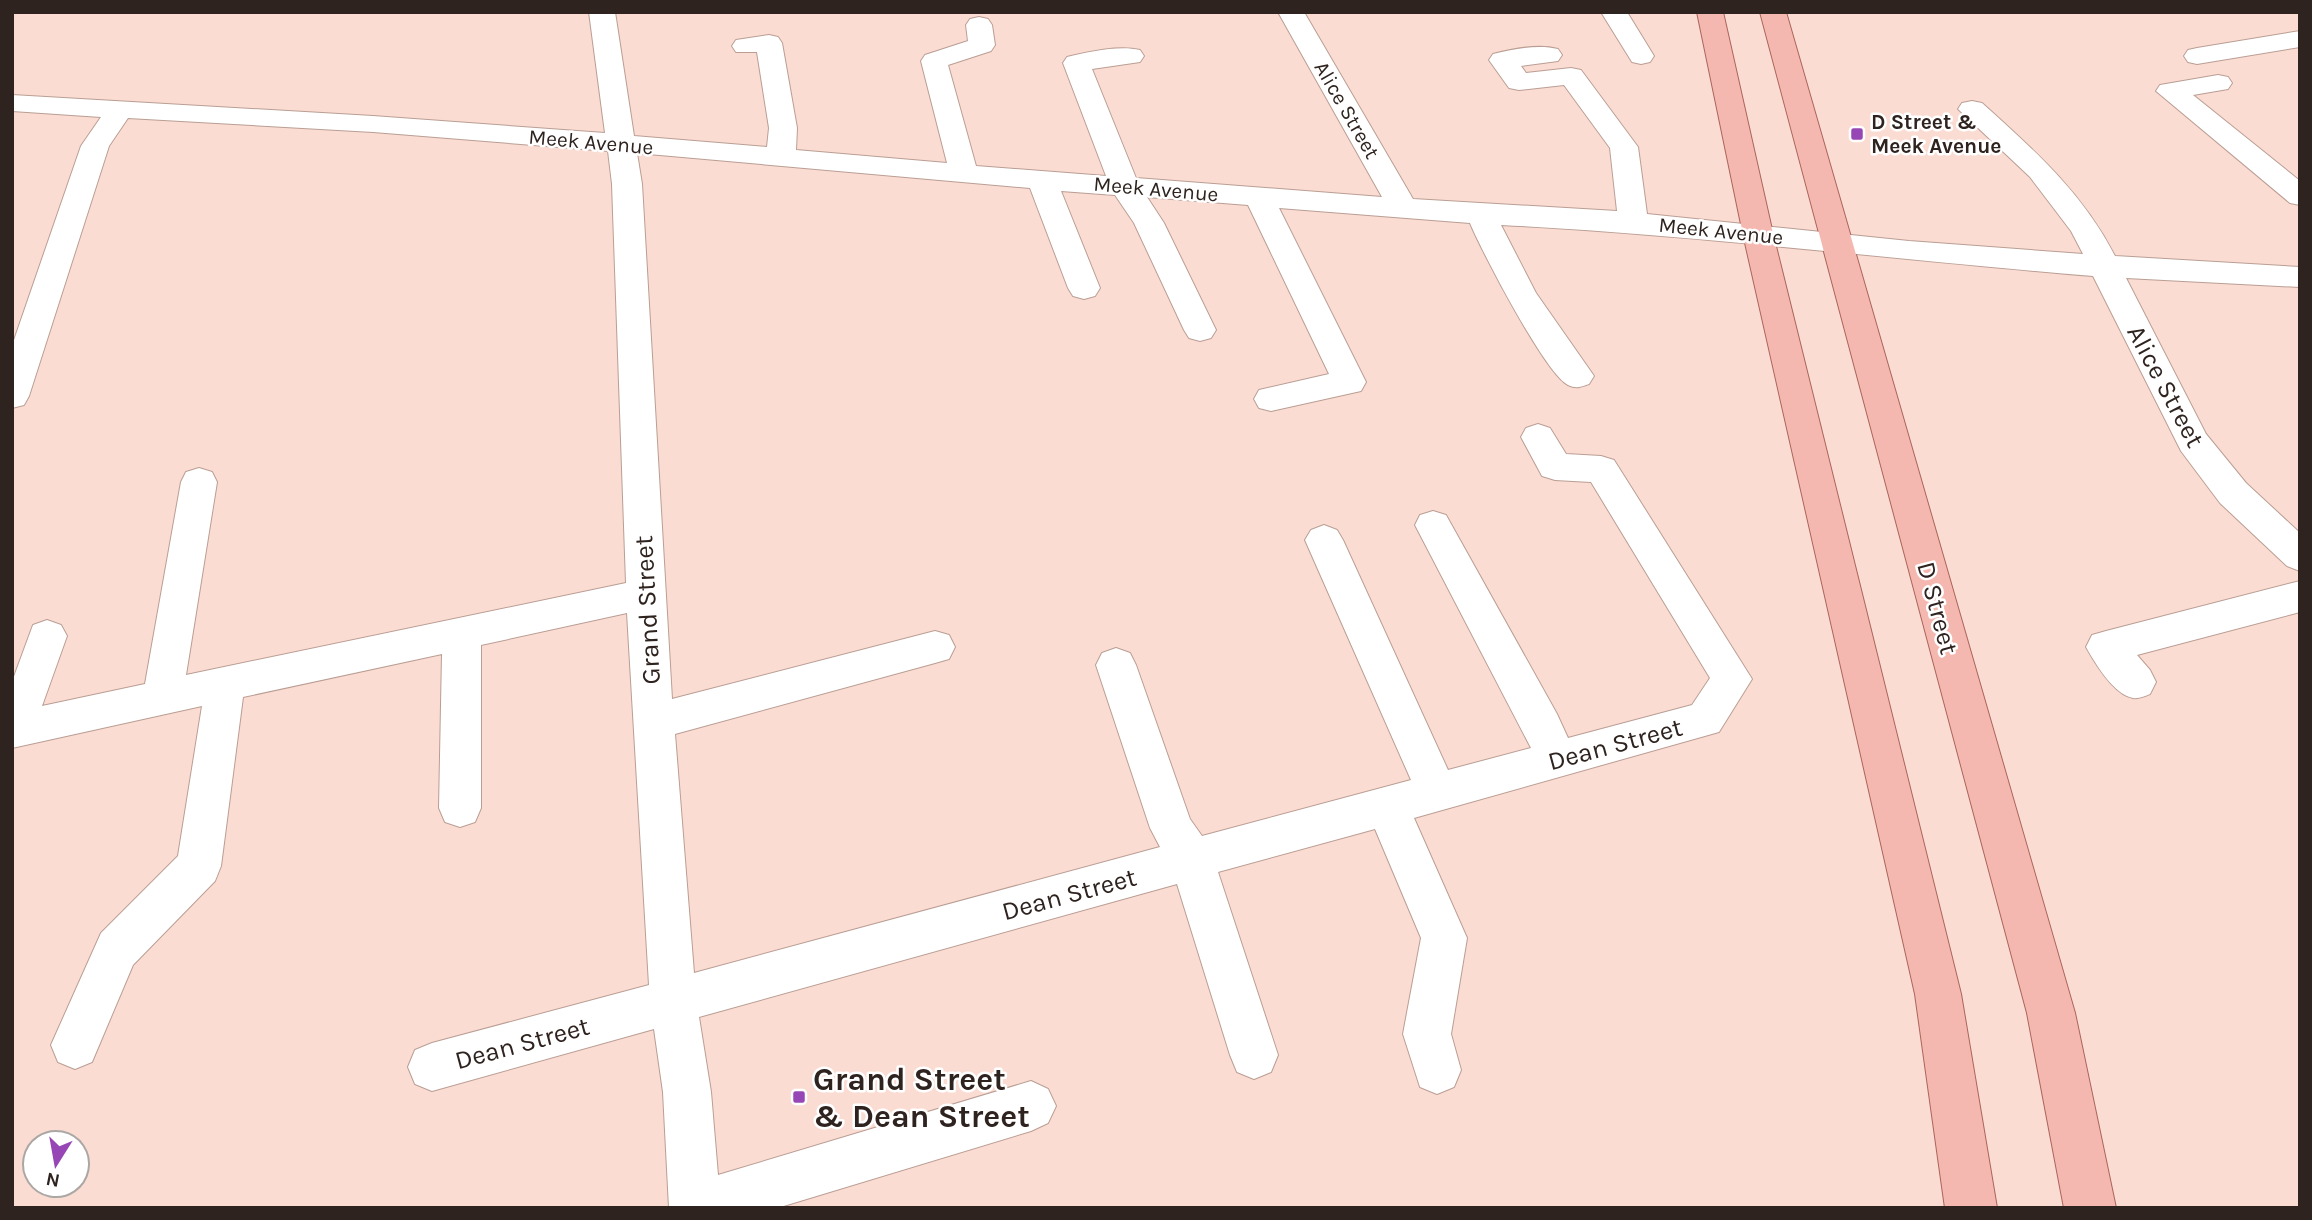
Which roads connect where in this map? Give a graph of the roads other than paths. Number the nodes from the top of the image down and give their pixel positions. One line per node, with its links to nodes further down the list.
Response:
1 (602, 12): 17 (street, Grand Street)
2 (1291, 12): 24 (street, Alice Street)
3 (1614, 12): 10 (street)
4 (1710, 12): 27 (main road)
5 (1773, 12): 28 (main road, D Street)
6 (979, 25): 19 (street)
7 (2300, 39): 12 (street)
8 (745, 47): 18 (street)
9 (1549, 55): 26 (street)
10 (1641, 55)
11 (1131, 56): 21 (street)
12 (2197, 56)
13 (2218, 83): 22 (street)
14 (12, 103): 16 (street, Meek Avenue)
15 (1972, 109): 29 (street, Alice Street)
16 (119, 111): 17 (street, Meek Avenue); 32 (street)
17 (620, 143): 18 (street, Meek Avenue); 43 (street, Grand Street)
18 (781, 159): 19 (street, Meek Avenue)
19 (964, 174): 20 (street, Meek Avenue)
20 (1042, 180): 21 (street, Meek Avenue); 31 (street)
21 (1125, 187): 23 (street, Meek Avenue); 34 (street)
22 (2300, 196)
23 (1258, 197): 24 (street, Meek Avenue); 37 (street)
24 (1403, 207): 25 (street, Meek Avenue)
25 (1482, 214): 26 (street, Meek Avenue); 35 (street)
26 (1632, 222): 27 (street, Meek Avenue)
27 (1758, 234): 28 (street, Meek Avenue); 66 (main road)
28 (1838, 243): 29 (street, Meek Avenue); 67 (main road, D Street)
29 (2103, 266): 30 (street, Meek Avenue); 42 (street, Alice Street)
30 (2300, 277)
31 (1084, 288)
32 (45, 297): 33 (street); 36 (street)
33 (12, 302)
34 (1200, 331)
35 (1577, 376)
36 (12, 396)
37 (1271, 399)
38 (1538, 437): 54 (street, Dean Street)
39 (200, 482): 51 (street)
40 (1433, 525): 54 (street)
41 (1324, 540): 55 (street)
42 (2300, 556)
43 (645, 594): 45 (street); 52 (street, Grand Street)
44 (2300, 596): 49 (street)
45 (462, 633): 50 (street); 57 (street)
46 (47, 636): 53 (street)
47 (935, 647): 52 (street)
48 (1116, 665): 58 (street)
49 (2136, 682)
50 (225, 684): 51 (street); 60 (street)
51 (163, 696): 53 (street)
52 (653, 722): 59 (street, Grand Street)
53 (12, 729)
54 (1556, 760): 55 (street, Dean Street)
55 (1437, 792): 56 (street, Dean Street)
56 (1387, 806): 58 (street, Dean Street); 63 (street)
57 (460, 808)
58 (1192, 860): 59 (street, Dean Street); 61 (street)
59 (673, 1000): 62 (street, Dean Street); 65 (street, Grand Street)
60 (75, 1045)
61 (1254, 1055)
62 (432, 1067)
63 (1437, 1070)
64 (1031, 1106): 65 (street)
65 (695, 1207)
66 (1971, 1208)
67 (2090, 1208)

